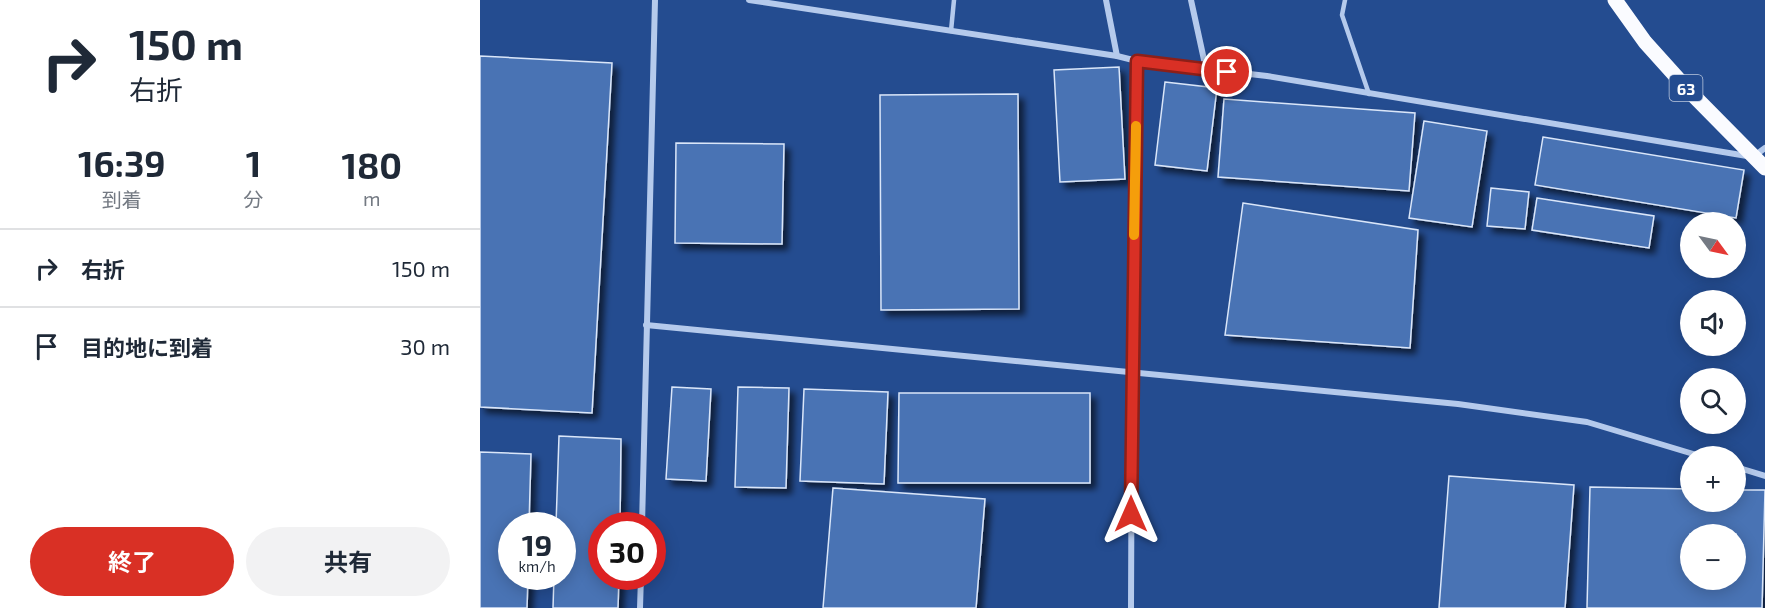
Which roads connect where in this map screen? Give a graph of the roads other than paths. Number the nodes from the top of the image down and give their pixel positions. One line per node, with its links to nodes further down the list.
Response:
1 (655, 0): 15 (street)
2 (749, 0): 8 (street)
3 (954, 0): 8 (lane)
4 (1106, 0): 9 (street)
5 (1191, 0): 11 (street)
6 (1345, 0): 12 (lane)
7 (1615, 0): 13 (main road, 63)
8 (951, 31): 9 (street)
9 (1117, 56): 10 (street)
10 (1137, 61): 11 (street); 16 (street)
11 (1206, 69): 12 (street)
12 (1369, 94): 13 (street)
13 (1759, 152): 14 (main road, 63)
14 (1765, 168)
15 (646, 325): 16 (street); 20 (street)
16 (1132, 374): 17 (street); 23 (street)
17 (1680, 450)
18 (1746, 470): 19 (street)
19 (1765, 476)
20 (642, 512)
21 (641, 590): 22 (street)
22 (640, 608)
23 (1131, 608)

